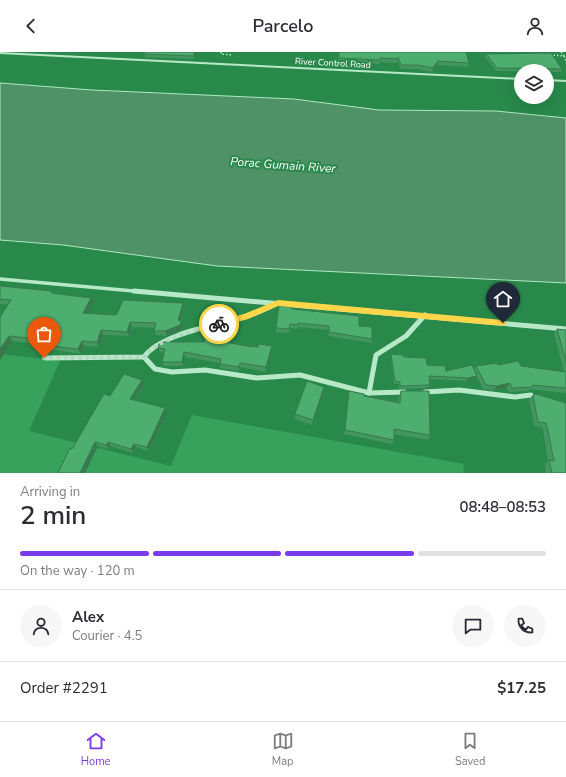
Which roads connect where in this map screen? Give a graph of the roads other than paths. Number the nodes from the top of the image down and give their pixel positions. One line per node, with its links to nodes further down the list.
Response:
1 (0, 53): 2 (street, River Control Road)
2 (514, 79)
3 (554, 80): 4 (street)
4 (566, 81)
5 (0, 278): 6 (street)
6 (278, 303): 7 (street); 9 (street)
7 (425, 315): 8 (street); 13 (street)
8 (566, 329)
9 (144, 357): 10 (street); 13 (street)
10 (44, 358)
11 (408, 392): 13 (street)
12 (416, 392): 14 (street)
13 (369, 393)
14 (531, 395)

